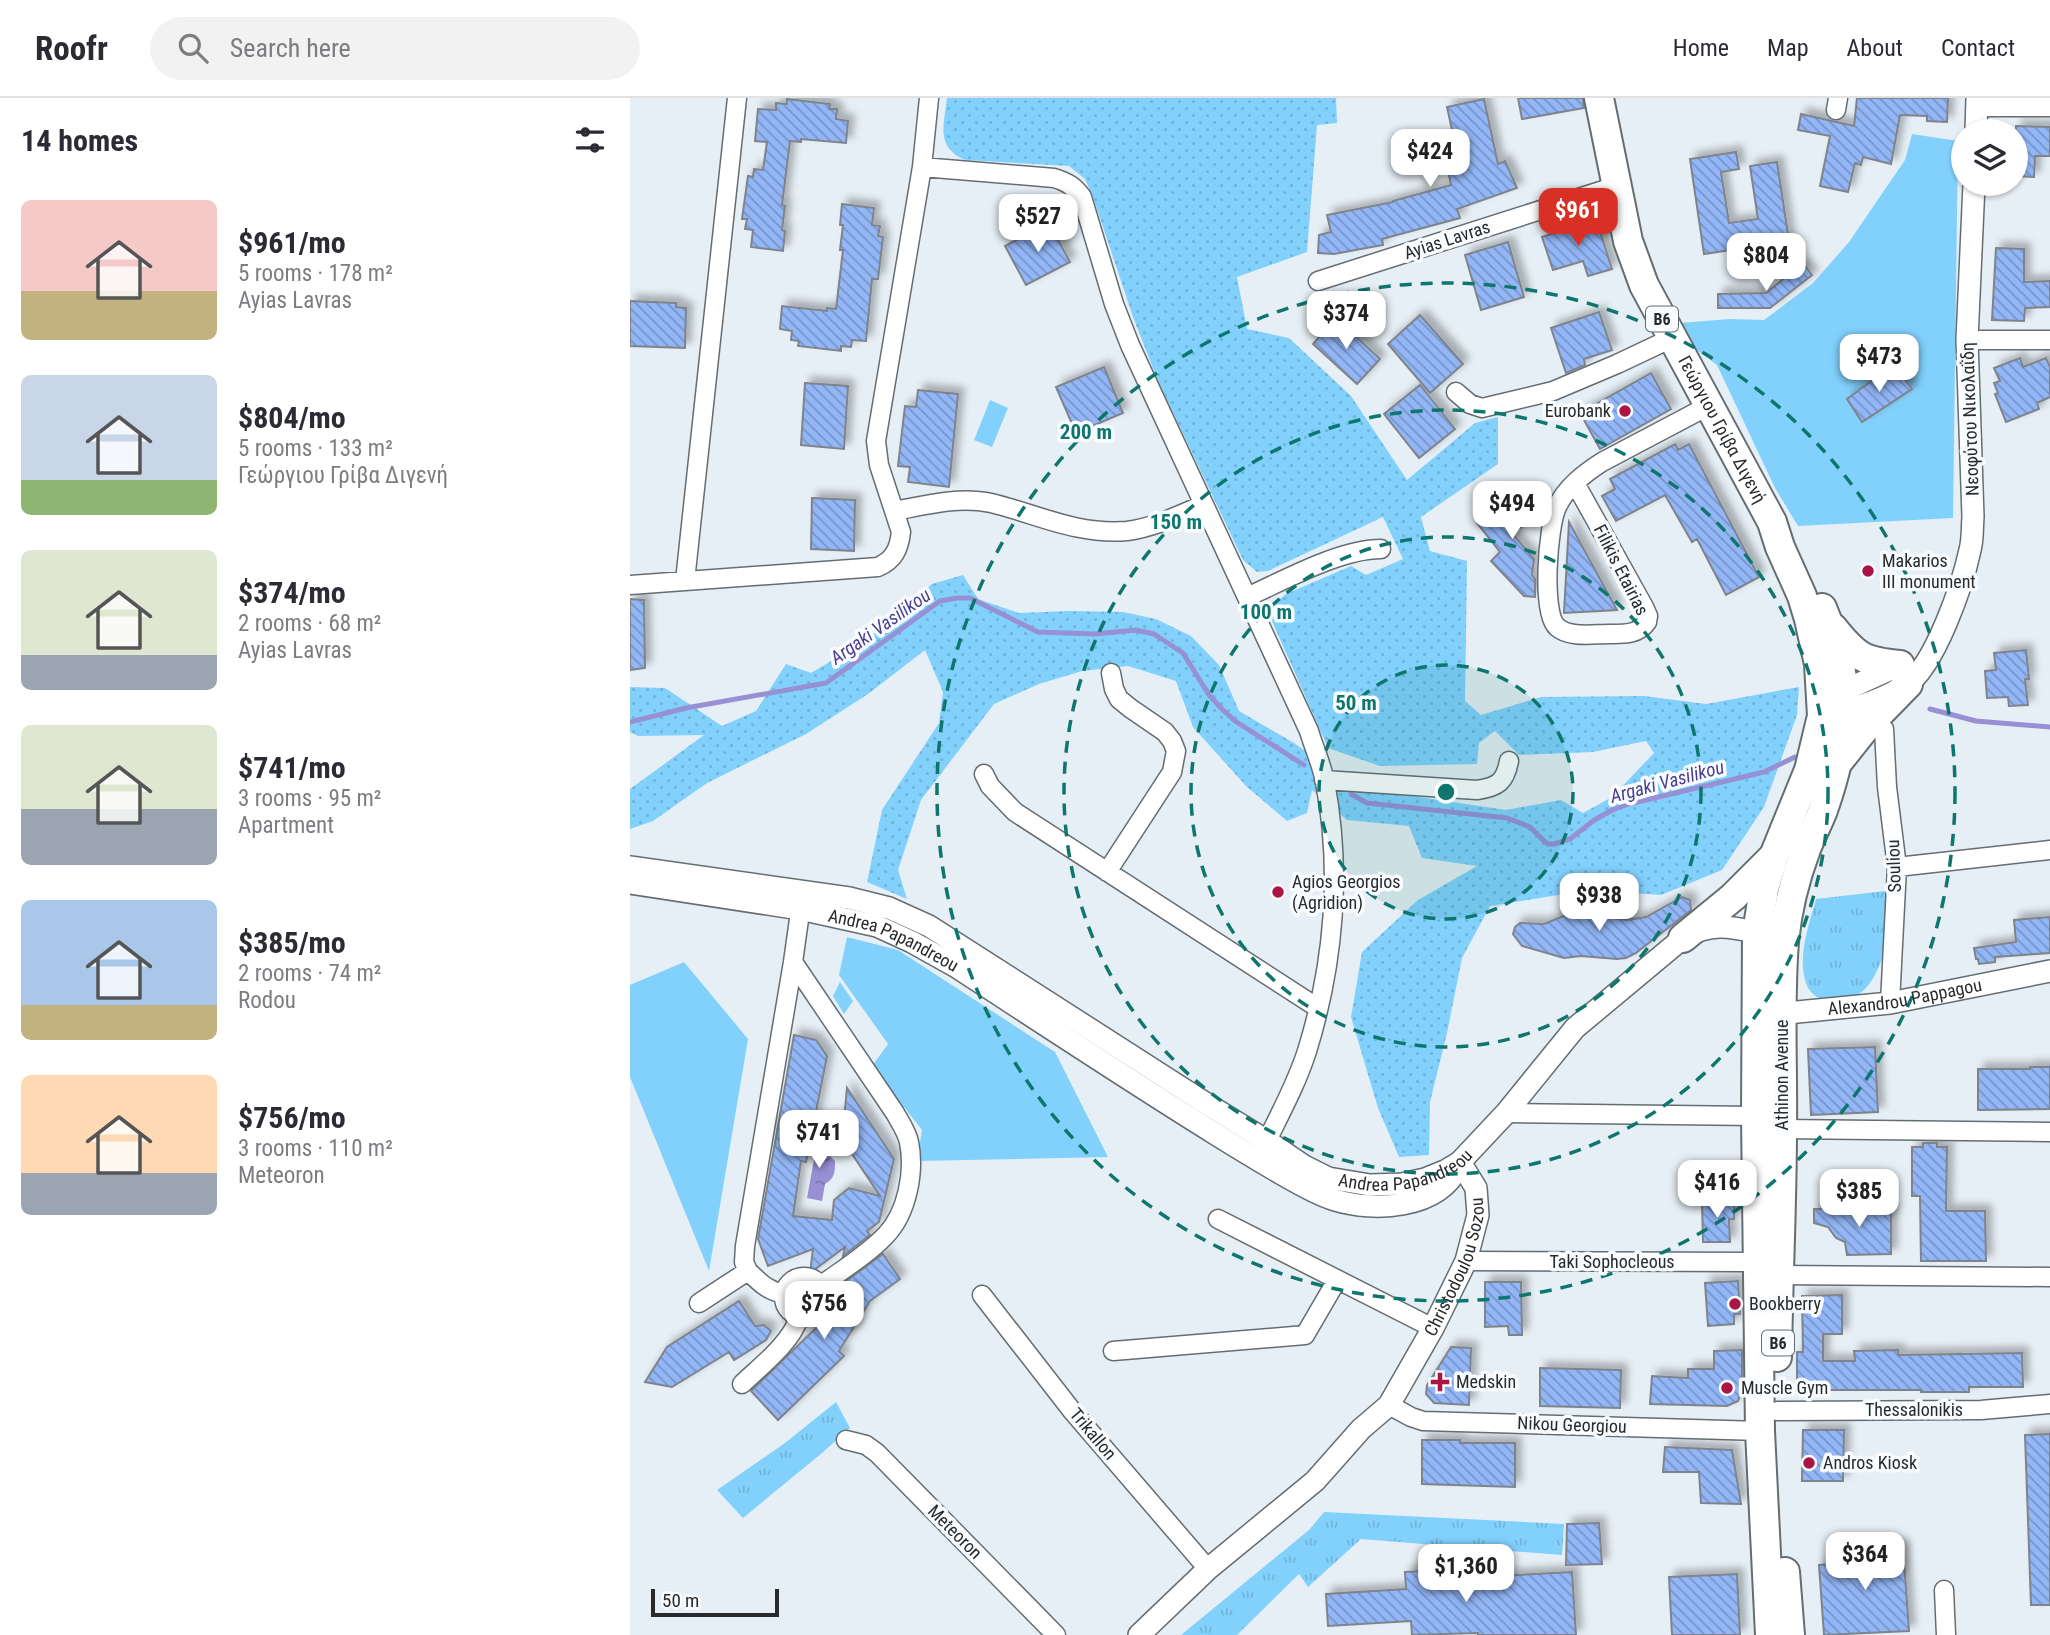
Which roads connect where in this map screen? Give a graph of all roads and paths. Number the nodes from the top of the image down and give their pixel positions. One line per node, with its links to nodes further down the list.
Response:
1 (737, 98): 20 (street)
2 (929, 98): 6 (street)
3 (1599, 98): 7 (main road, Γεώργιου Γρίβα Διγενή / B6)
4 (1977, 102): 5 (street)
5 (2050, 107)
6 (922, 167): 16 (street); 17 (street)
7 (1616, 186): 9 (street, Ayias Lavras); 10 (main road, Γεώργιου Γρίβα Διγενή / B6)
8 (1973, 196): 11 (street, Νεοφύτου Νικολαΐδη)
9 (1318, 281)
10 (1672, 338): 13 (street); 14 (main road, Γεώργιου Γρίβα Διγενή / B6)
11 (1967, 340): 12 (street); 25 (street, Νεοφύτου Νικολαΐδη)
12 (2050, 340)
13 (1455, 393)
14 (1708, 406): 15 (street, Filikis Etairias); 18 (main road, Γεώργιου Γρίβα Διγενή / B6)
15 (1575, 482): 15 (street, Filikis Etairias)
16 (1203, 505): 17 (street); 22 (street)
17 (895, 511): 20 (street)
18 (1772, 522): 23 (main road, Γεώργιου Γρίβα Διγενή / B6); 26 (main road, Γεώργιου Γρίβα Διγενή / B6)
19 (1381, 549): 22 (street)
20 (685, 580): 21 (street)
21 (630, 585)
22 (1247, 597): 31 (street)
23 (1827, 620): 25 (main road); 26 (main road, Γεώργιου Γρίβα Διγενή / B6)
24 (1111, 673): 36 (street)
25 (1904, 675): 26 (street, Νεοφύτου Νικολαΐδη); 29 (main road)
26 (1833, 704): 29 (main road, Athinon Avenue / B6); 33 (main road, Athinon Avenue / B6)
27 (1884, 729): 35 (street, Souliou)
28 (1509, 761): 31 (street)
29 (1837, 764): 41 (main road, Athinon Avenue / B6)
30 (984, 774): 36 (street)
31 (1324, 779): 45 (street)
32 (2050, 850): 35 (street)
33 (1774, 856): 39 (main road, Athinon Avenue / B6); 40 (main road)
34 (630, 867): 38 (street, Andrea Papandreou)
35 (1897, 867): 44 (street, Souliou)
36 (1107, 872): 45 (street)
37 (630, 883): 38 (street, Andrea Papandreou)
38 (802, 900): 42 (street); 51 (street, Andrea Papandreou); 52 (street, Andrea Papandreou)
39 (1757, 933): 40 (street); 41 (street); 46 (main road, Athinon Avenue / B6)
40 (1683, 938): 47 (street)
41 (1784, 939): 46 (main road, Athinon Avenue / B6)
42 (793, 962): 57 (street); 60 (street)
43 (2050, 971): 44 (street, Alexandrou Pappagou)
44 (1890, 1003): 46 (street, Alexandrou Pappagou)
45 (1318, 1008): 51 (street)
46 (1769, 1015): 48 (main road, Athinon Avenue / B6); 49 (main road, Athinon Avenue / B6)
47 (1506, 1113): 48 (street); 53 (street)
48 (1756, 1116): 56 (main road, Athinon Avenue / B6)
49 (1782, 1129): 50 (street); 56 (main road, Athinon Avenue / B6)
50 (2050, 1132)
51 (1267, 1141): 52 (street); 53 (street, Andrea Papandreou)
52 (1258, 1160): 53 (street, Andrea Papandreou)
53 (1460, 1162): 55 (street, Christodoulou Sozou)
54 (1217, 1219): 59 (street)
55 (1466, 1261): 56 (street, Taki Sophocleous); 65 (street, Christodoulou Sozou)
56 (1768, 1268): 58 (street, Taki Sophocleous); 70 (main road, Athinon Avenue / B6)
57 (748, 1271): 61 (street); 63 (street)
58 (2050, 1277)
59 (1337, 1280): 65 (street); 66 (street)
60 (820, 1286): 61 (street); 64 (street)
61 (785, 1294): 64 (street)
62 (982, 1295): 72 (street, Trikallon)
63 (699, 1303)
64 (800, 1316): 67 (street)
65 (1433, 1328): 69 (street, Christodoulou Sozou)
66 (1113, 1351)
67 (742, 1384)
68 (2050, 1404): 70 (street, Thessalonikis)
69 (1388, 1405): 70 (street, Nikou Georgiou); 72 (street, Christodoulou Sozou)
70 (1768, 1421): 76 (main road, Athinon Avenue / B6); 77 (main road, Athinon Avenue / B6)
71 (846, 1440): 74 (street, Meteoron)
72 (1208, 1569): 75 (street, Christodoulou Sozou)
73 (1944, 1590): 78 (street)
74 (1056, 1635)
75 (1139, 1635)
76 (1770, 1635)
77 (1790, 1635)
78 (1946, 1635)

